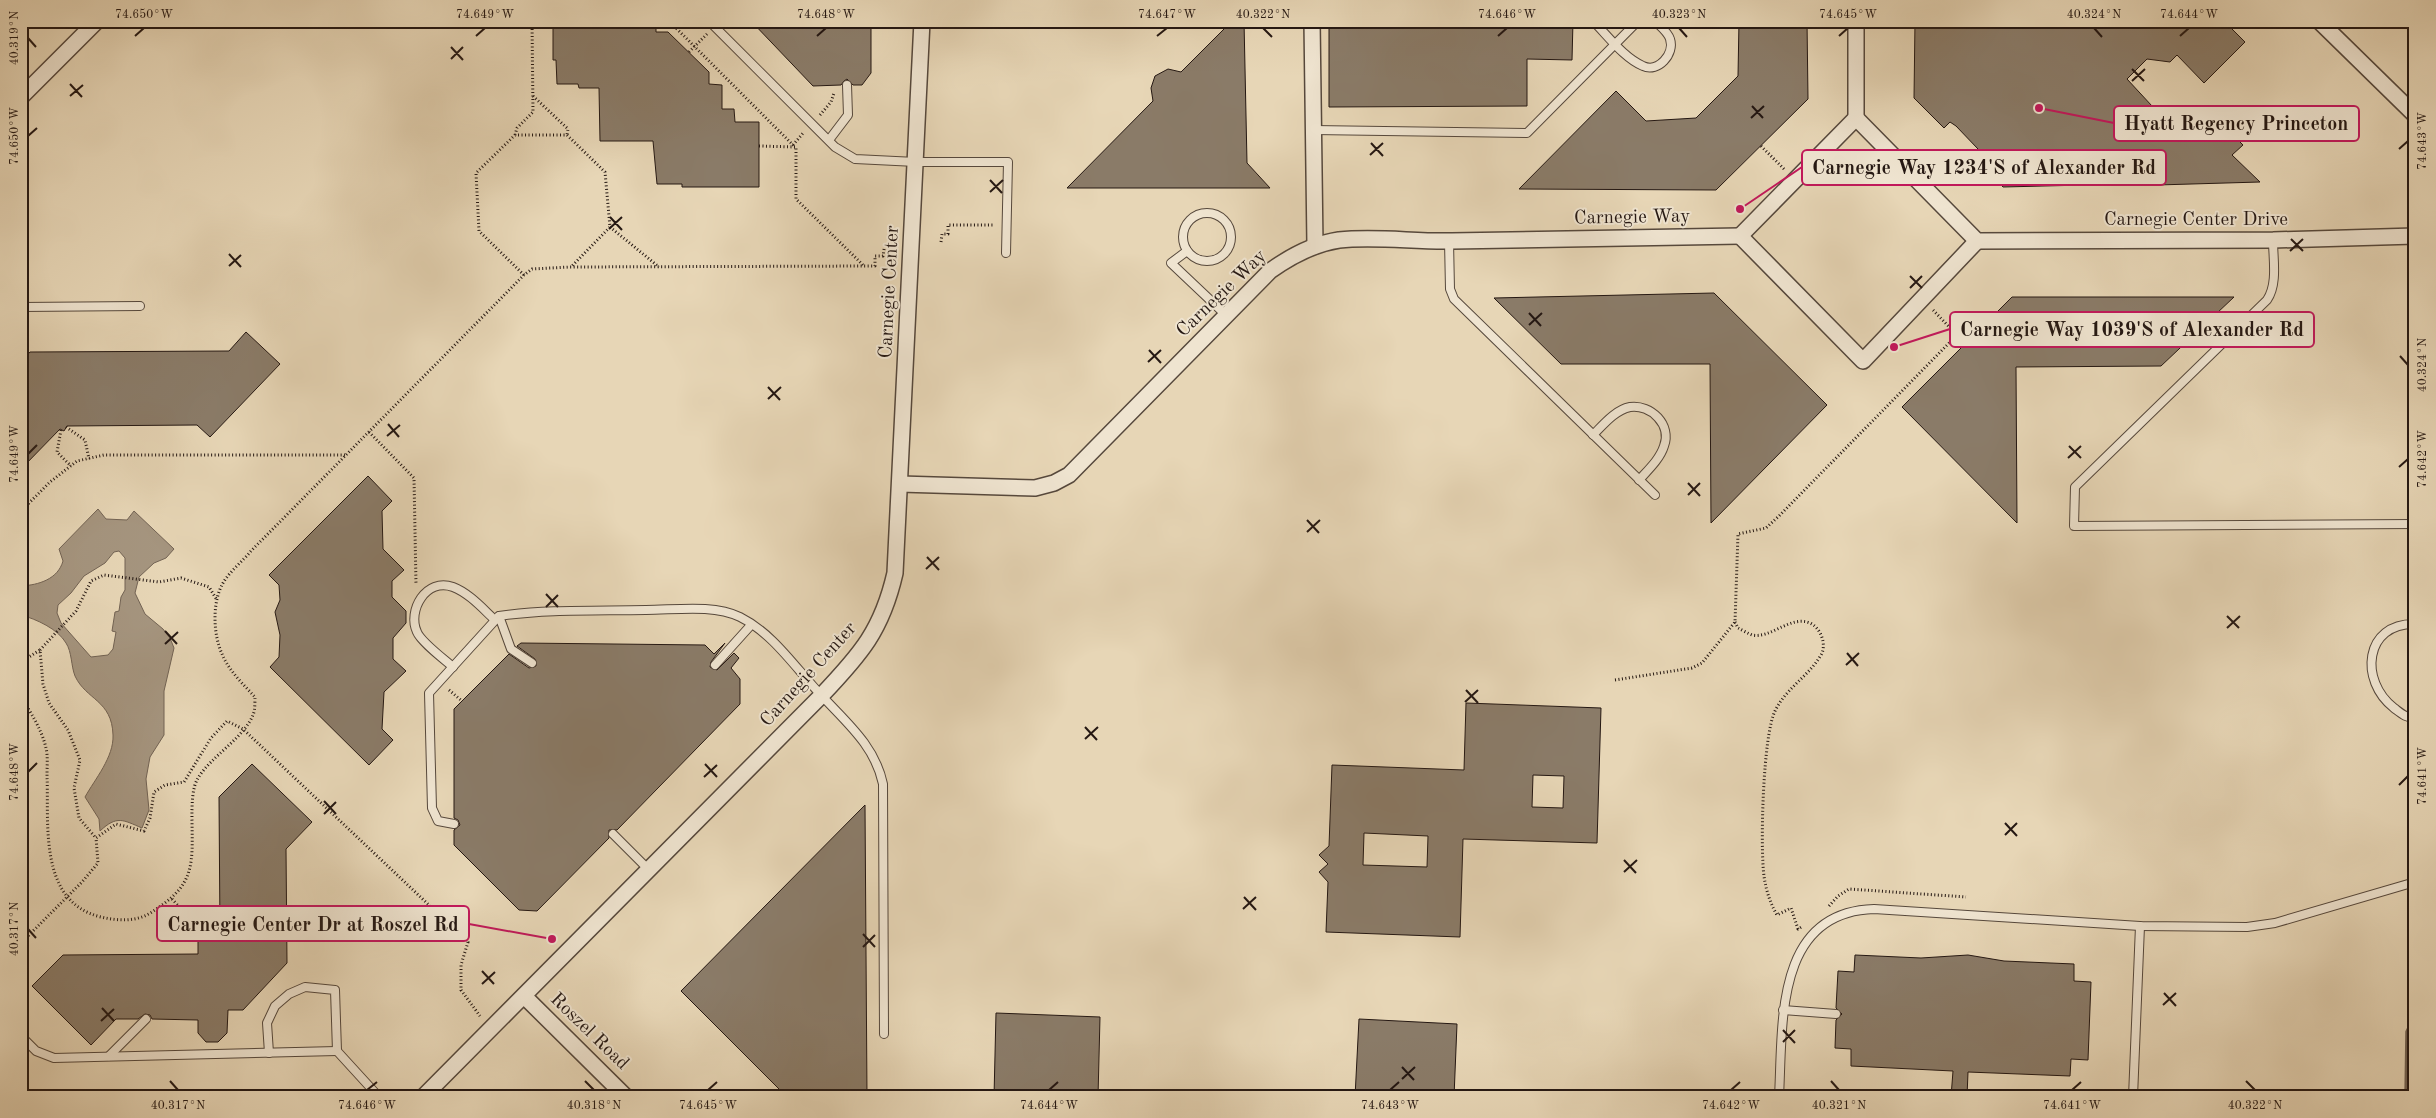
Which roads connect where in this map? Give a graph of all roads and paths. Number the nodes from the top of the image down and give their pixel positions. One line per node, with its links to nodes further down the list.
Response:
1 (97, 21): 18 (street)
2 (532, 21): 17 (path)
3 (669, 21): 13 (path)
4 (709, 21): 26 (lane)
5 (922, 21): 30 (street, Carnegie Center)
6 (1312, 21): 22 (street)
7 (1593, 21): 12 (lane)
8 (1638, 21): 12 (lane)
9 (1655, 21): 12 (lane)
10 (1856, 21): 21 (street)
11 (2319, 21): 20 (street)
12 (1616, 44): 22 (lane)
13 (694, 46): 14 (path); 28 (path)
14 (689, 52)
15 (847, 85): 26 (lane)
16 (836, 86): 19 (path)
17 (533, 96): 24 (path); 25 (path)
18 (21, 97)
19 (820, 115)
20 (2415, 115)
21 (1856, 118): 34 (street); 38 (street)
22 (1313, 130): 41 (street)
23 (806, 131): 28 (path)
24 (515, 135): 25 (path); 47 (path)
25 (568, 135): 33 (path)
26 (829, 140): 30 (lane)
27 (759, 146): 28 (path)
28 (794, 146): 44 (path)
29 (1761, 146): 31 (path)
30 (916, 162): 43 (lane); 60 (street, Carnegie Center)
31 (1788, 172)
32 (994, 225): 39 (path)
33 (610, 227): 45 (path); 46 (path)
34 (1740, 236): 37 (street, Carnegie Way); 48 (street)
35 (2415, 236): 36 (street, Carnegie Center Drive)
36 (2273, 240): 38 (street, Carnegie Center Drive); 63 (lane)
37 (1449, 241): 41 (street, Carnegie Way); 55 (lane)
38 (1978, 241): 48 (street)
39 (941, 242)
40 (885, 243): 44 (path)
41 (1315, 246): 51 (street, Carnegie Way)
42 (1187, 251): 42 (lane); 51 (lane)
43 (1006, 253)
44 (864, 266): 46 (path)
45 (570, 267): 46 (path); 47 (path)
46 (659, 267)
47 (524, 275): 54 (path)
48 (1923, 299): 67 (path)
49 (140, 306): 50 (lane)
50 (21, 307)
51 (1227, 316): 60 (street, Carnegie Way)
52 (66, 427): 57 (path)
53 (61, 430): 58 (path)
54 (369, 432): 56 (path); 64 (path)
55 (1593, 435): 59 (lane); 59 (lane)
56 (346, 455): 57 (path); 65 (path)
57 (89, 459): 58 (path)
58 (70, 466): 62 (path)
59 (1639, 480): 61 (lane)
60 (900, 484): 77 (street, Carnegie Center)
61 (1655, 495)
62 (21, 511)
63 (2415, 524)
64 (416, 586)
65 (217, 601): 70 (path); 81 (path)
66 (497, 618): 69 (lane); 72 (lane); 74 (lane); 74 (lane)
67 (1735, 622): 75 (path); 91 (path)
68 (2415, 624): 80 (lane)
69 (751, 625): 73 (lane); 77 (lane)
70 (40, 650): 71 (path); 84 (path)
71 (21, 662)
72 (532, 663)
73 (715, 665)
74 (453, 667): 82 (lane)
75 (1615, 680)
76 (449, 690): 79 (path)
77 (821, 696): 85 (street, Carnegie Center); 100 (lane)
78 (21, 697): 87 (path)
79 (462, 701)
80 (2415, 718)
81 (243, 729): 84 (path); 89 (path); 99 (path)
82 (454, 824)
83 (613, 834): 85 (lane)
84 (96, 838): 87 (path)
85 (649, 870): 95 (street, Carnegie Center)
86 (2415, 882): 92 (lane)
87 (67, 897): 89 (path); 94 (path)
88 (1966, 897): 90 (path)
89 (172, 899): 93 (path)
90 (1823, 911)
91 (1805, 924)
92 (2140, 926): 96 (lane); 109 (lane)
93 (205, 935)
94 (21, 943)
95 (524, 996): 99 (street, Carnegie Center); 107 (street, Roszel Road)
96 (1784, 1010): 97 (lane); 108 (lane)
97 (1836, 1014)
98 (146, 1019): 104 (lane)
99 (493, 1028): 106 (street, Carnegie Center)
100 (884, 1034)
101 (21, 1036): 104 (lane)
102 (337, 1051): 103 (lane); 103 (lane); 105 (lane)
103 (269, 1053): 104 (lane)
104 (109, 1056)
105 (379, 1097)
106 (423, 1097)
107 (626, 1097)
108 (1779, 1097)
109 (2133, 1097)

